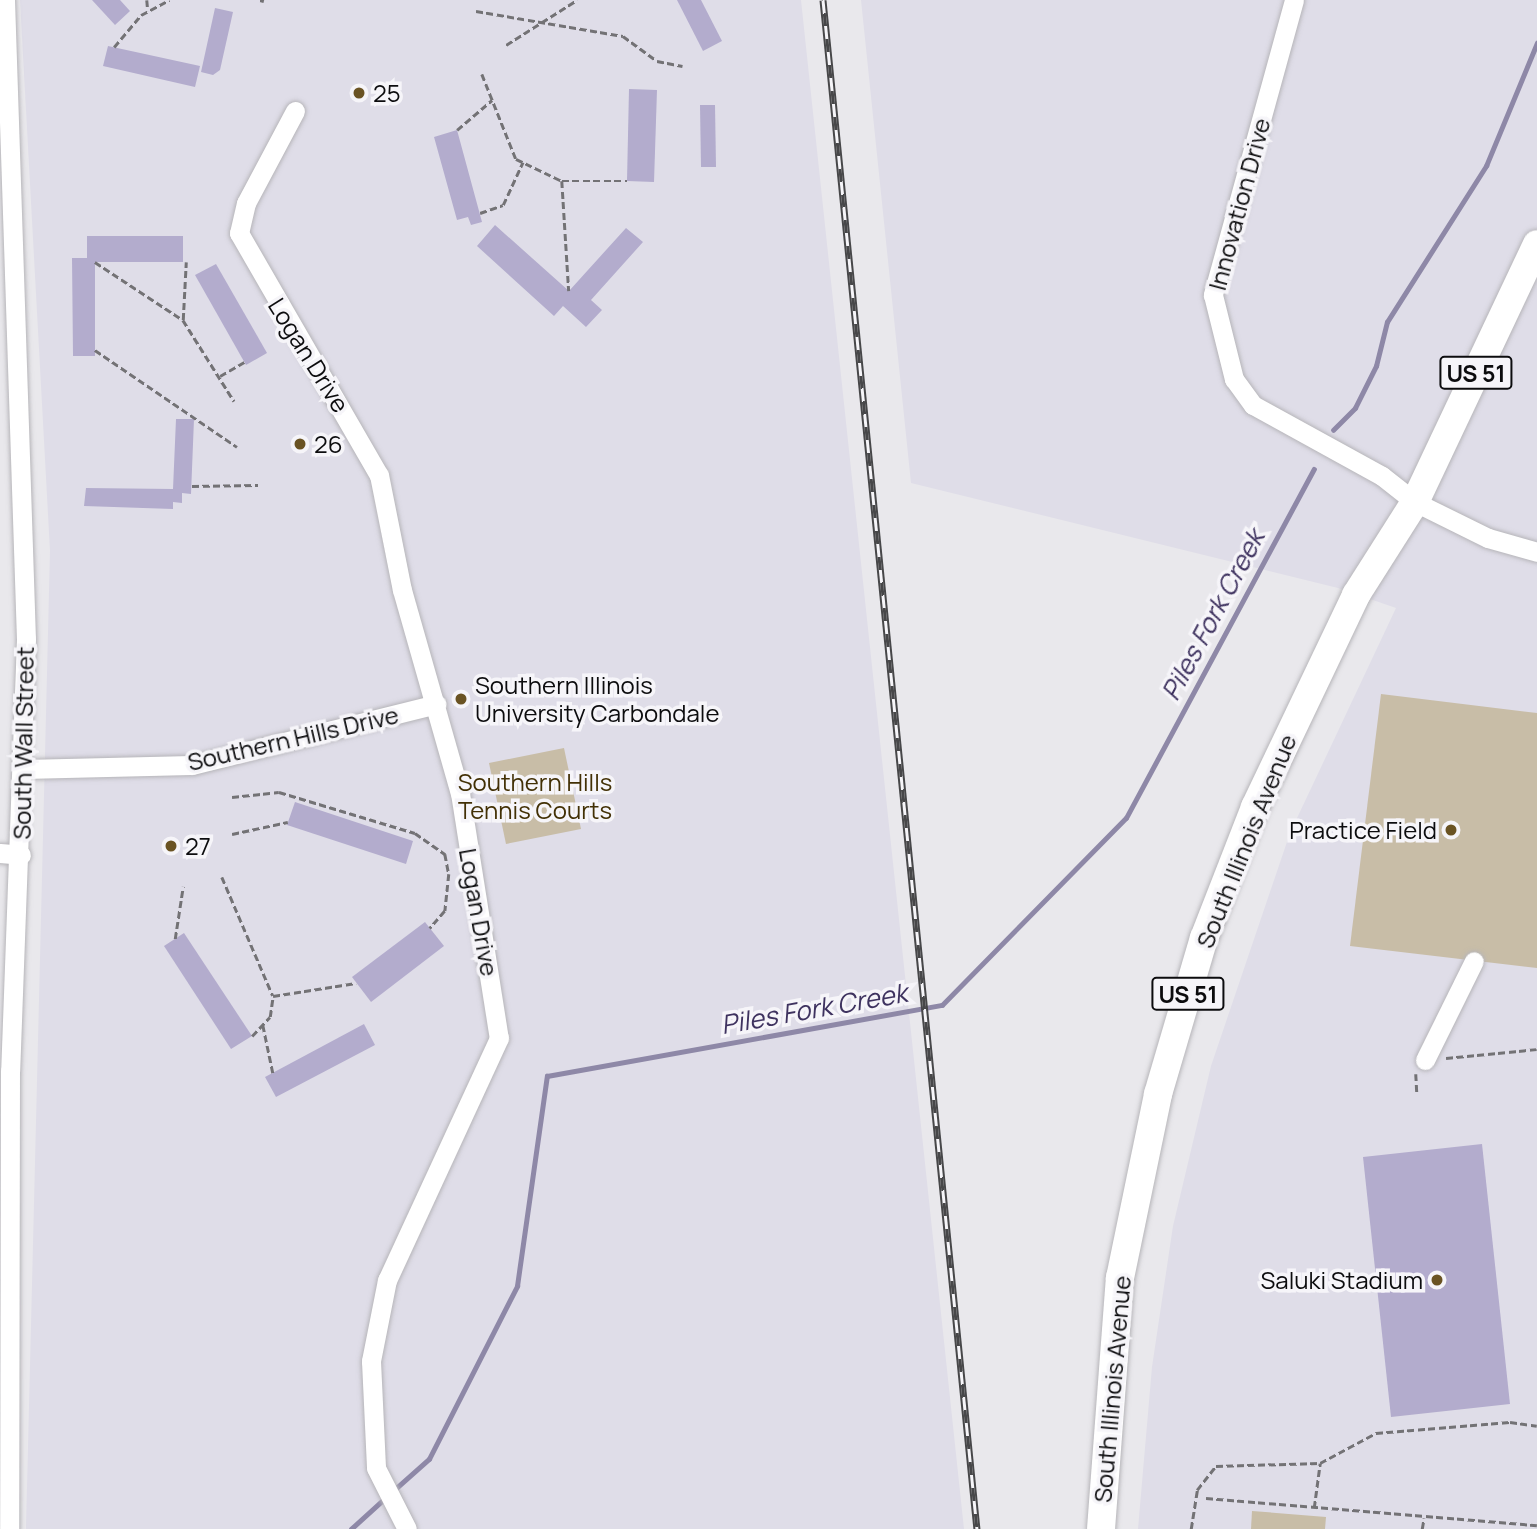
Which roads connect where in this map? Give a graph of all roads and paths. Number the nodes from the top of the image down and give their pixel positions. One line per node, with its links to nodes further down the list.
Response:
1 (5, 0): 20 (street, South Wall Street)
2 (147, 0): 6 (path)
3 (169, 0): 6 (path)
4 (577, 0): 8 (path)
5 (1294, 0): 33 (street, Innovation Drive)
6 (148, 11): 10 (path)
7 (476, 11): 8 (path)
8 (545, 26): 9 (path); 11 (path)
9 (506, 45)
10 (114, 47)
11 (683, 66)
12 (482, 74): 13 (path)
13 (492, 100): 15 (path); 16 (path)
14 (295, 111): 35 (street, Logan Drive)
15 (457, 130)
16 (523, 162): 17 (path); 19 (path)
17 (562, 181): 18 (path); 24 (path)
18 (626, 181)
19 (480, 214)
20 (8, 227): 36 (street, South Wall Street)
21 (1537, 244): 33 (highway, South Illinois Avenue / US 51)
22 (95, 262): 25 (path)
23 (186, 262): 25 (path)
24 (569, 291)
25 (183, 320): 28 (path)
26 (96, 350): 30 (path)
27 (244, 362): 28 (path)
28 (219, 377): 29 (path)
29 (234, 401)
30 (237, 447)
31 (258, 485): 32 (path)
32 (192, 486)
33 (1415, 502): 34 (street, Innovation Drive); 65 (highway, South Illinois Avenue / US 51)
34 (1537, 552)
35 (436, 704): 36 (street, Southern Hills Drive); 64 (street, Logan Drive)
36 (23, 769): 41 (street, South Wall Street)
37 (232, 797): 44 (path)
38 (288, 822): 39 (path)
39 (232, 834)
40 (0, 853): 41 (street)
41 (21, 855): 54 (street, South Wall Street)
42 (222, 877): 48 (path)
43 (183, 887): 45 (path)
44 (430, 928)
45 (175, 939)
46 (1474, 961): 52 (street)
47 (356, 983): 48 (path)
48 (273, 996): 49 (path)
49 (263, 1025): 50 (path); 53 (path)
50 (252, 1036)
51 (1537, 1049): 52 (path)
52 (1425, 1060): 55 (path)
53 (273, 1073)
54 (5, 1080): 57 (street, South Wall Street)
55 (1417, 1093)
56 (1537, 1426): 58 (path)
57 (5, 1432): 63 (street, South Wall Street)
58 (1320, 1463): 60 (path); 66 (path)
59 (1206, 1499): 60 (path)
60 (1314, 1508): 61 (path)
61 (1424, 1518): 62 (path); 67 (path)
62 (1537, 1525)
63 (9, 1529)
64 (407, 1529)
65 (1101, 1529)
66 (1191, 1529)
67 (1422, 1529)

